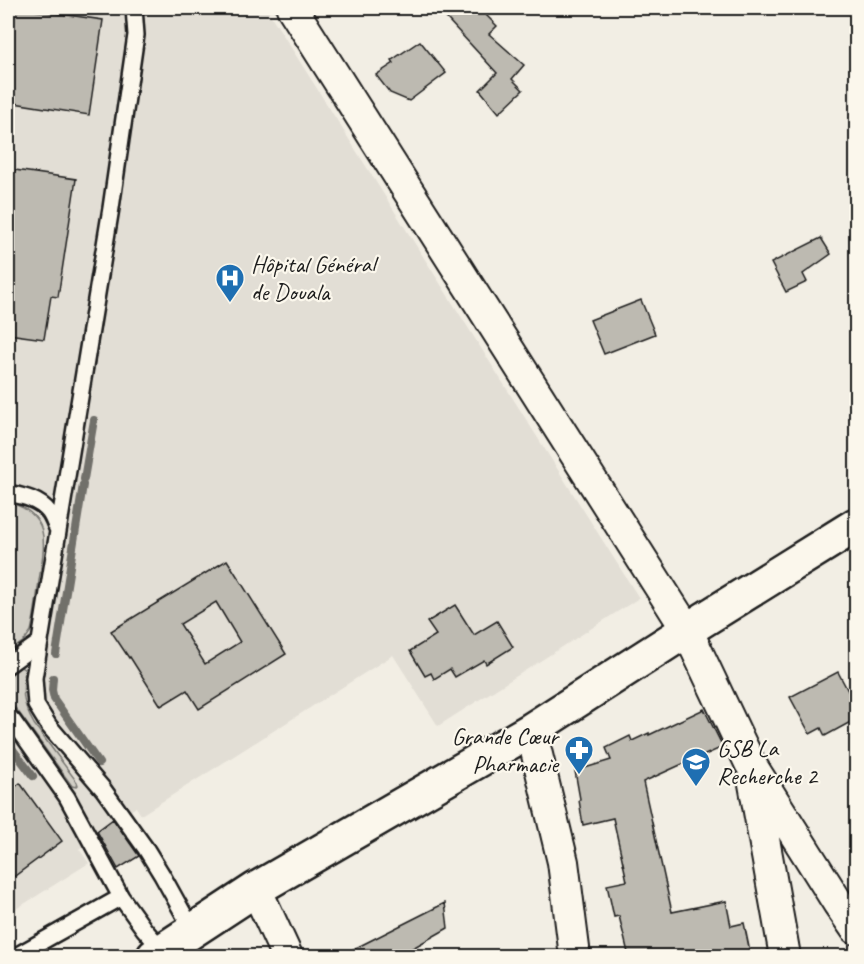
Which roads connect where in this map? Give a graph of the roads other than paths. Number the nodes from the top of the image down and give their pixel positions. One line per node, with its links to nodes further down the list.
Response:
1 (134, 8): 5 (lane)
2 (302, 11): 6 (street)
3 (8, 493): 5 (lane)
4 (856, 525): 6 (main road)
5 (58, 530): 7 (lane)
6 (687, 630): 10 (main road); 11 (street)
7 (40, 642): 8 (lane); 16 (lane)
8 (8, 665)
9 (8, 716): 13 (lane)
10 (531, 730): 12 (main road); 20 (street)
11 (750, 763): 14 (street); 21 (street)
12 (256, 889): 16 (main road); 19 (street)
13 (121, 897): 17 (lane); 18 (lane)
14 (847, 901): 15 (street)
15 (856, 928)
16 (193, 932): 17 (main road)
17 (158, 954)
18 (16, 957)
19 (286, 957)
20 (575, 957)
21 (785, 957)

